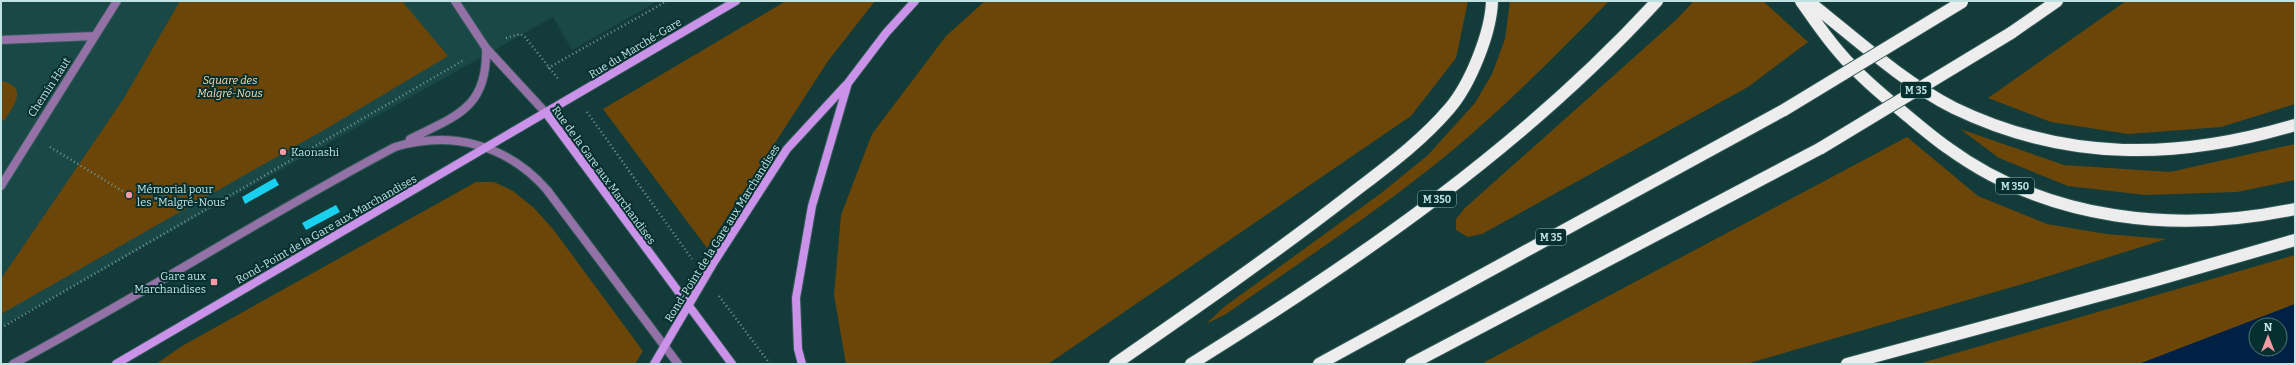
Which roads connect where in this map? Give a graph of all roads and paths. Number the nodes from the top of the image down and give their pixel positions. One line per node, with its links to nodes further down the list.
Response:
1 (117, 1): 13 (street, Chemin Haut)
2 (455, 1): 15 (street, Rue de la Gare aux Marchandises)
3 (667, 1): 17 (path)
4 (736, 1): 20 (main road, Rue du Marché-Gare)
5 (915, 1): 19 (main road, Rond-Point de la Gare aux Marchandises)
6 (1492, 1): 42 (highway)
7 (1657, 1): 43 (highway, M 350)
8 (1801, 1): 28 (highway, M 350)
9 (1808, 1): 22 (highway)
10 (2057, 1): 45 (highway, M 35, bridge)
11 (1963, 2): 44 (highway, M 35, bridge)
12 (520, 34): 17 (path)
13 (94, 36): 14 (street); 23 (street, Chemin Haut)
14 (1, 40)
15 (486, 48): 20 (street, Rue de la Gare aux Marchandises); 24 (street)
16 (448, 68): 33 (path)
17 (548, 68): 18 (path)
18 (554, 74)
19 (848, 83): 32 (main road, Rond-Point de la Gare aux Marchandises); 41 (main road)
20 (546, 113): 25 (main road, Rond-Point de la Gare aux Marchandises); 32 (main road, Rue de la Gare aux Marchandises)
21 (589, 115): 30 (path, Rue de la Gare aux Marchandises)
22 (2295, 126)
23 (30, 136): 26 (street, Chemin Haut); 27 (path)
24 (395, 146): 25 (street); 35 (street)
25 (488, 148): 34 (street); 36 (main road, Rond-Point de la Gare aux Marchandises)
26 (1, 186)
27 (129, 195)
28 (2295, 209)
29 (2295, 240): 46 (highway)
30 (692, 259)
31 (721, 299): 40 (path)
32 (688, 307): 34 (main road, Rond-Point de la Gare aux Marchandises); 39 (main road, Rue de la Gare aux Marchandises)
33 (1, 328)
34 (664, 346): 37 (main road, Rond-Point de la Gare aux Marchandises); 38 (street)
35 (13, 364)
36 (116, 364)
37 (654, 364)
38 (678, 364)
39 (732, 364)
40 (770, 364)
41 (802, 364)
42 (1115, 364)
43 (1190, 364)
44 (1318, 364)
45 (1411, 364)
46 (1847, 364)

